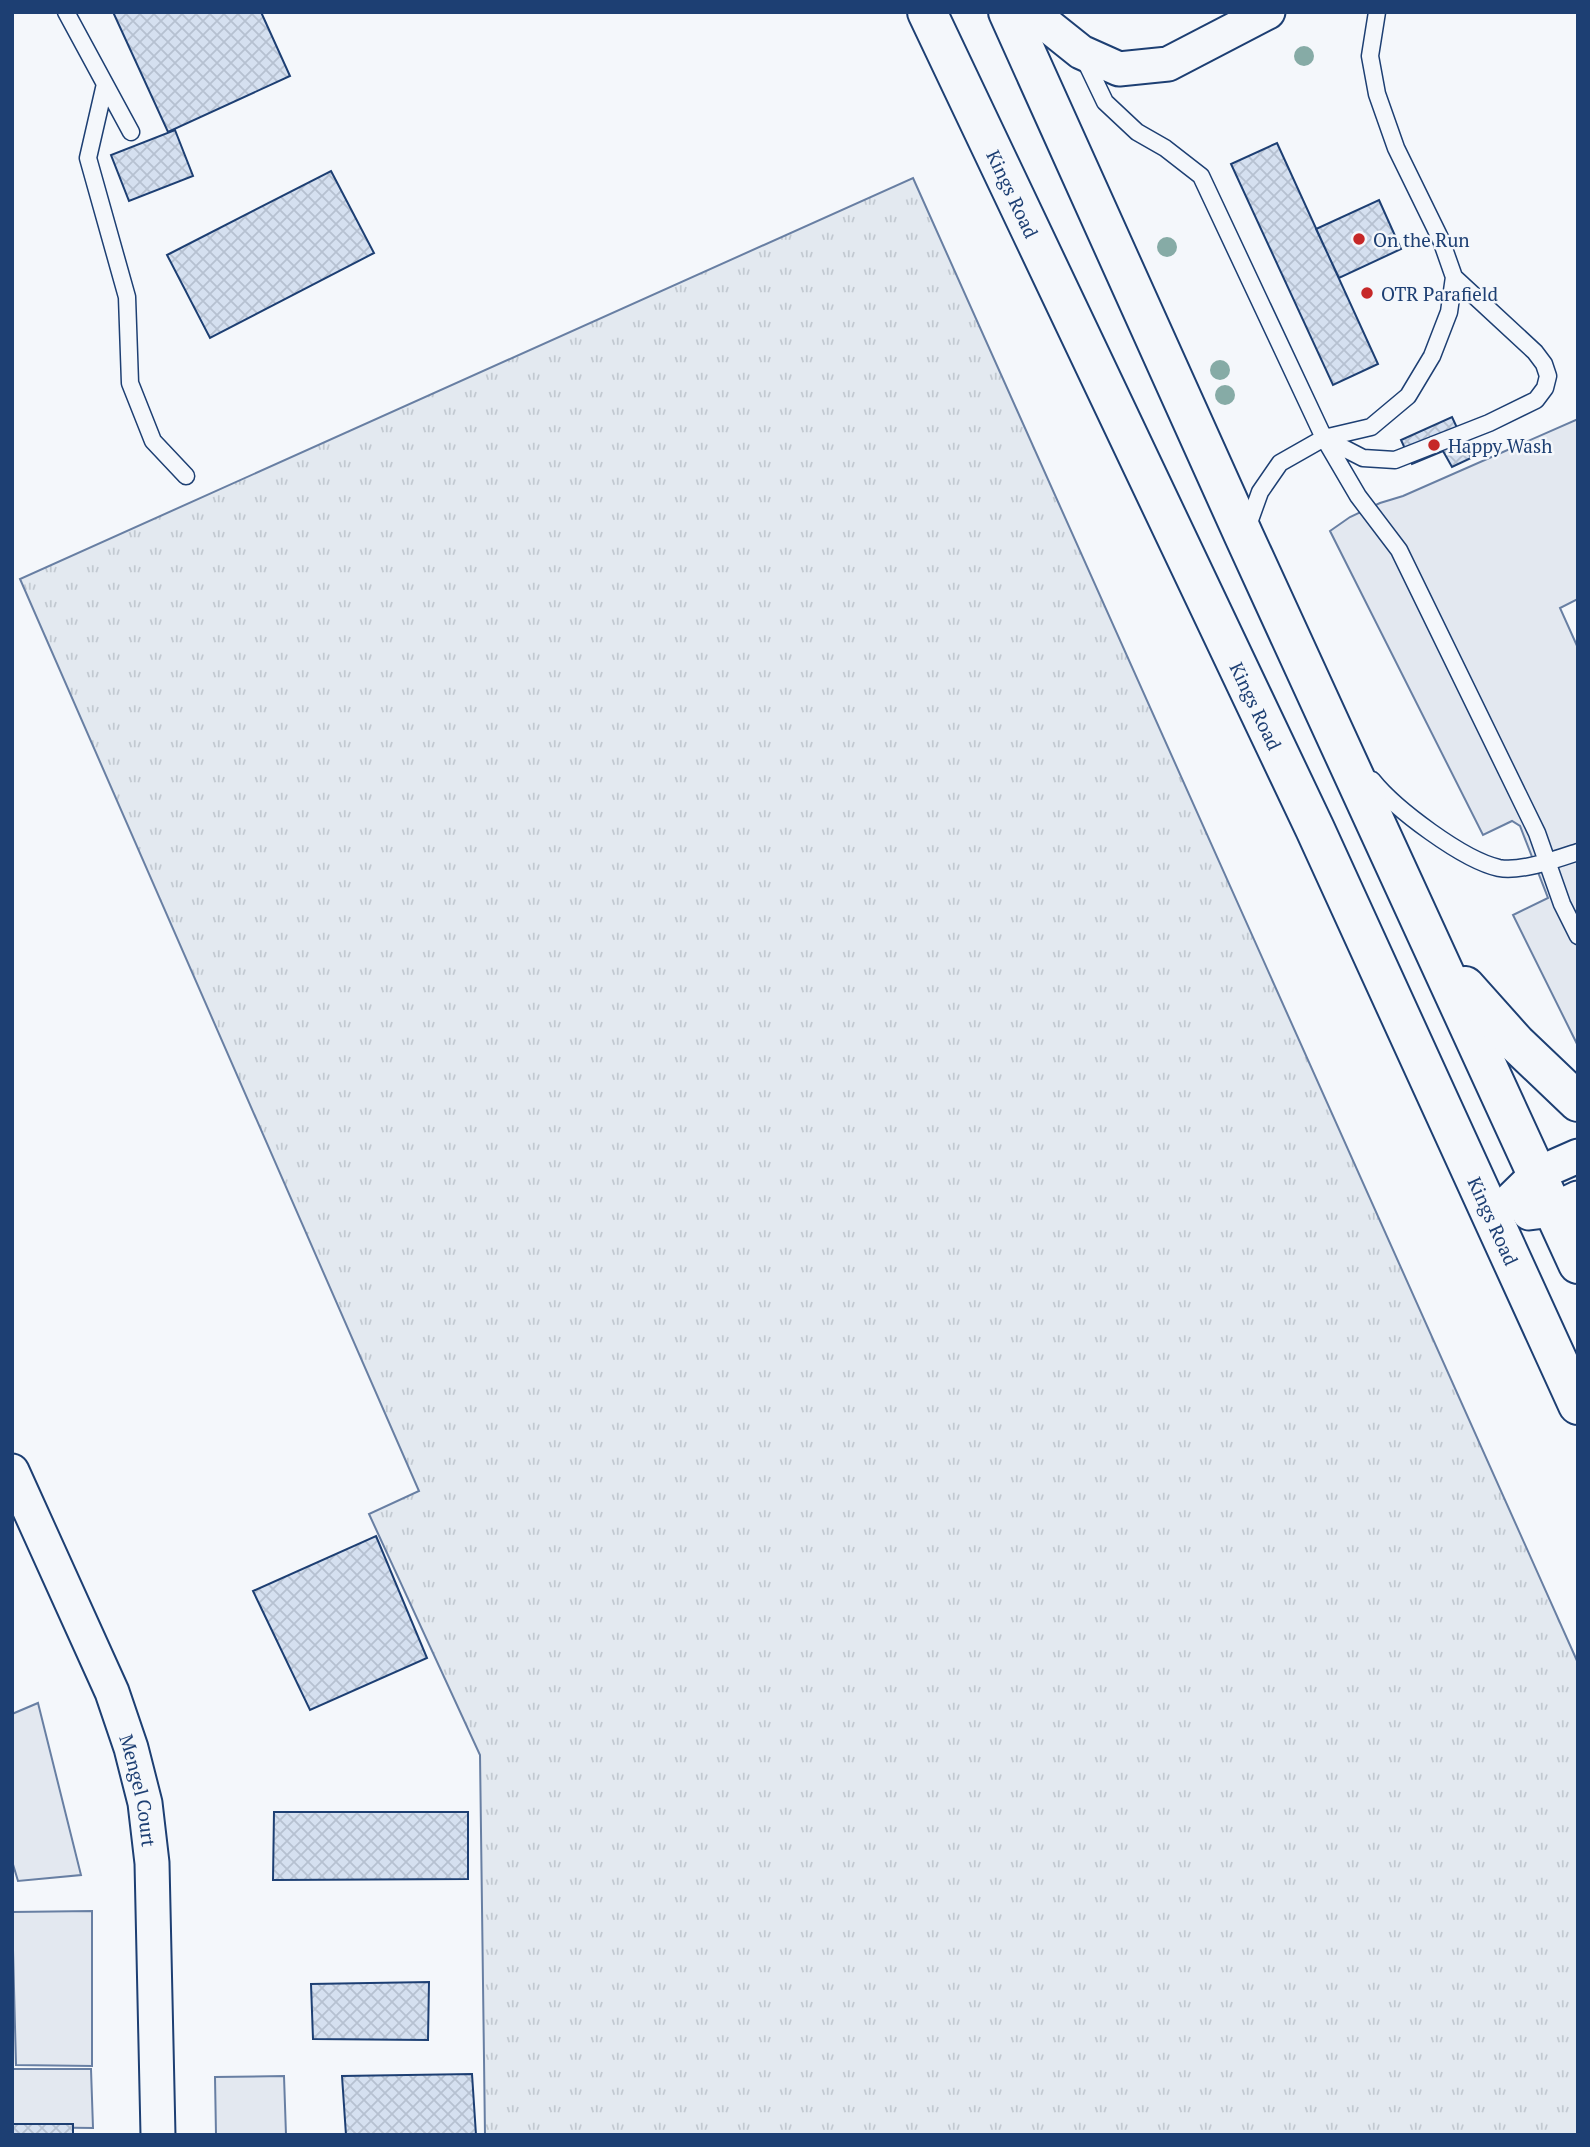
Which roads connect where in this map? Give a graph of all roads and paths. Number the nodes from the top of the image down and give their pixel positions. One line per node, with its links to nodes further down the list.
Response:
1 (66, 12): 8 (lane)
2 (927, 12): 23 (main road, Kings Road)
3 (1009, 12): 13 (main road)
4 (1031, 12): 7 (street)
5 (1268, 12): 7 (street)
6 (1377, 12): 10 (lane)
7 (1081, 52): 11 (lane)
8 (105, 84): 9 (lane); 12 (lane)
9 (131, 132)
10 (1454, 277): 11 (lane); 11 (lane)
11 (1324, 438): 13 (lane); 16 (lane)
12 (186, 476)
13 (1244, 536): 14 (main road)
14 (1338, 737): 16 (lane); 18 (main road)
15 (1578, 852): 16 (lane)
16 (1546, 862): 17 (lane)
17 (1578, 936)
18 (1435, 949): 19 (main road); 21 (main road)
19 (1578, 1102)
20 (1578, 1156): 21 (street)
21 (1537, 1174): 22 (main road); 23 (street)
22 (1566, 1204): 23 (street); 24 (main road)
23 (1492, 1218): 25 (main road, Kings Road)
24 (1578, 1264)
25 (1578, 1405)
26 (12, 1471): 27 (street, Mengel Court)
27 (158, 2135)

